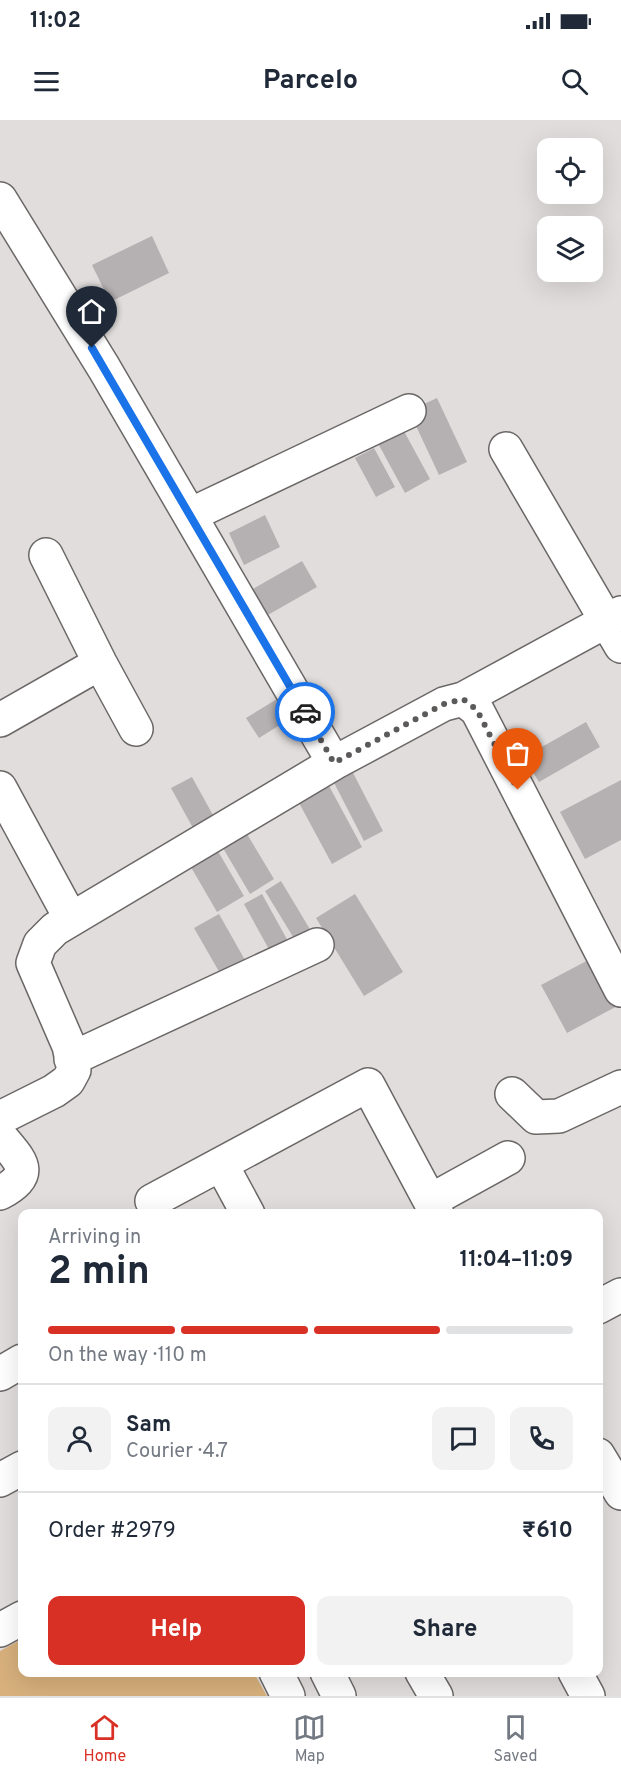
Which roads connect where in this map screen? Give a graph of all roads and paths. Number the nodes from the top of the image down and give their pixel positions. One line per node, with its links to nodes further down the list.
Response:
1 (0, 199): 4 (street)
2 (409, 411): 4 (street)
3 (506, 449): 6 (street)
4 (190, 515): 11 (street)
5 (46, 555): 7 (street)
6 (616, 627): 8 (street)
7 (100, 663): 9 (street); 10 (street)
8 (463, 699): 11 (street); 15 (street)
9 (0, 720)
10 (136, 729)
11 (334, 763): 13 (street)
12 (0, 788): 13 (street)
13 (71, 919): 16 (street)
14 (317, 945): 16 (street)
15 (621, 990)
16 (72, 1059): 19 (street)
17 (621, 1087): 18 (street)
18 (512, 1094)
19 (0, 1118)
20 (0, 1136): 23 (street)
21 (508, 1158): 25 (street)
22 (222, 1164): 24 (street); 25 (street); 26 (street)
23 (0, 1193)
24 (152, 1201)
25 (433, 1207)
26 (245, 1209)
27 (621, 1295): 28 (street)
28 (603, 1304)
29 (18, 1363): 30 (street)
30 (0, 1374)
31 (603, 1463): 34 (street)
32 (18, 1470): 33 (street)
33 (0, 1480)
34 (621, 1493)
35 (278, 1677): 39 (street)
36 (330, 1677): 40 (street)
37 (425, 1677): 41 (street)
38 (577, 1677): 42 (street)
39 (288, 1696)
40 (339, 1696)
41 (436, 1696)
42 (588, 1696)

